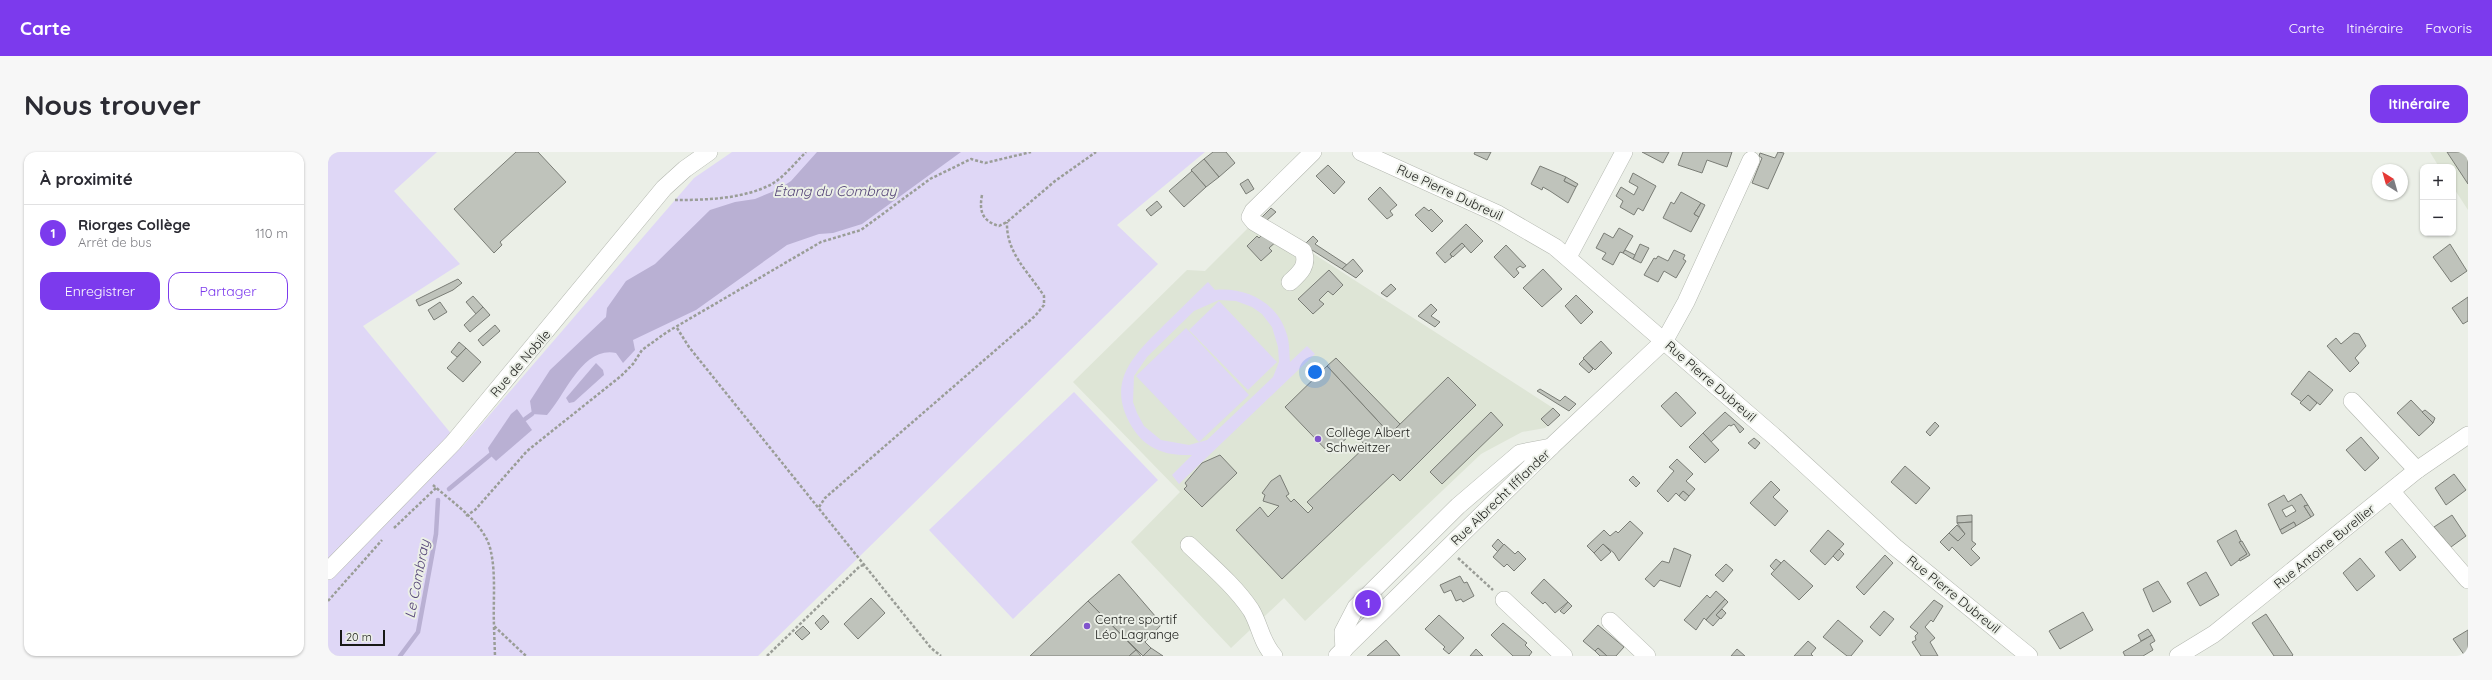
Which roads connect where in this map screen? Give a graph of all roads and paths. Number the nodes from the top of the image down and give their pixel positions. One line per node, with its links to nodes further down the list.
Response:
1 (709, 152): 10 (street, Rue de Nobile)
2 (806, 152): 10 (path)
3 (1031, 152): 14 (path)
4 (1096, 152): 11 (path)
5 (1314, 152): 13 (street)
6 (1362, 152): 12 (street, Rue Pierre Dubreuil)
7 (1624, 152): 12 (street)
8 (1751, 160): 15 (street, Rue Albrecht Ifflander)
9 (982, 195): 11 (path)
10 (656, 199): 20 (street, Rue de Nobile)
11 (1008, 222): 23 (path)
12 (1568, 257): 15 (street, Rue Pierre Dubreuil)
13 (1290, 282)
14 (677, 328): 23 (path); 24 (path)
15 (1665, 340): 18 (street, Rue Albrecht Ifflander); 44 (street, Rue Pierre Dubreuil)
16 (2352, 401): 19 (street)
17 (2468, 435): 19 (street, Rue Antoine Burellier)
18 (1551, 447): 28 (street, Rue Albrecht Ifflander); 36 (street)
19 (2417, 470): 22 (street, Rue Antoine Burellier)
20 (423, 476): 21 (path); 30 (street, Rue de Nobile)
21 (436, 488): 24 (path); 25 (path)
22 (2392, 492): 31 (street); 45 (street, Rue Antoine Burellier)
23 (819, 508): 29 (path)
24 (466, 516): 35 (path)
25 (392, 530)
26 (386, 536): 33 (path)
27 (1190, 545): 41 (street)
28 (1447, 549): 32 (path); 36 (street, Rue Albrecht Ifflander)
29 (865, 565): 39 (path); 40 (path)
30 (328, 571)
31 (2468, 580)
32 (1504, 600): 42 (street)
33 (328, 601)
34 (1610, 622): 43 (street)
35 (494, 626): 37 (path); 38 (path)
36 (1340, 653)
37 (495, 656)
38 (526, 656)
39 (767, 656)
40 (941, 656)
41 (1274, 656)
42 (1564, 656)
43 (1648, 656)
44 (2029, 656)
45 (2178, 656)

